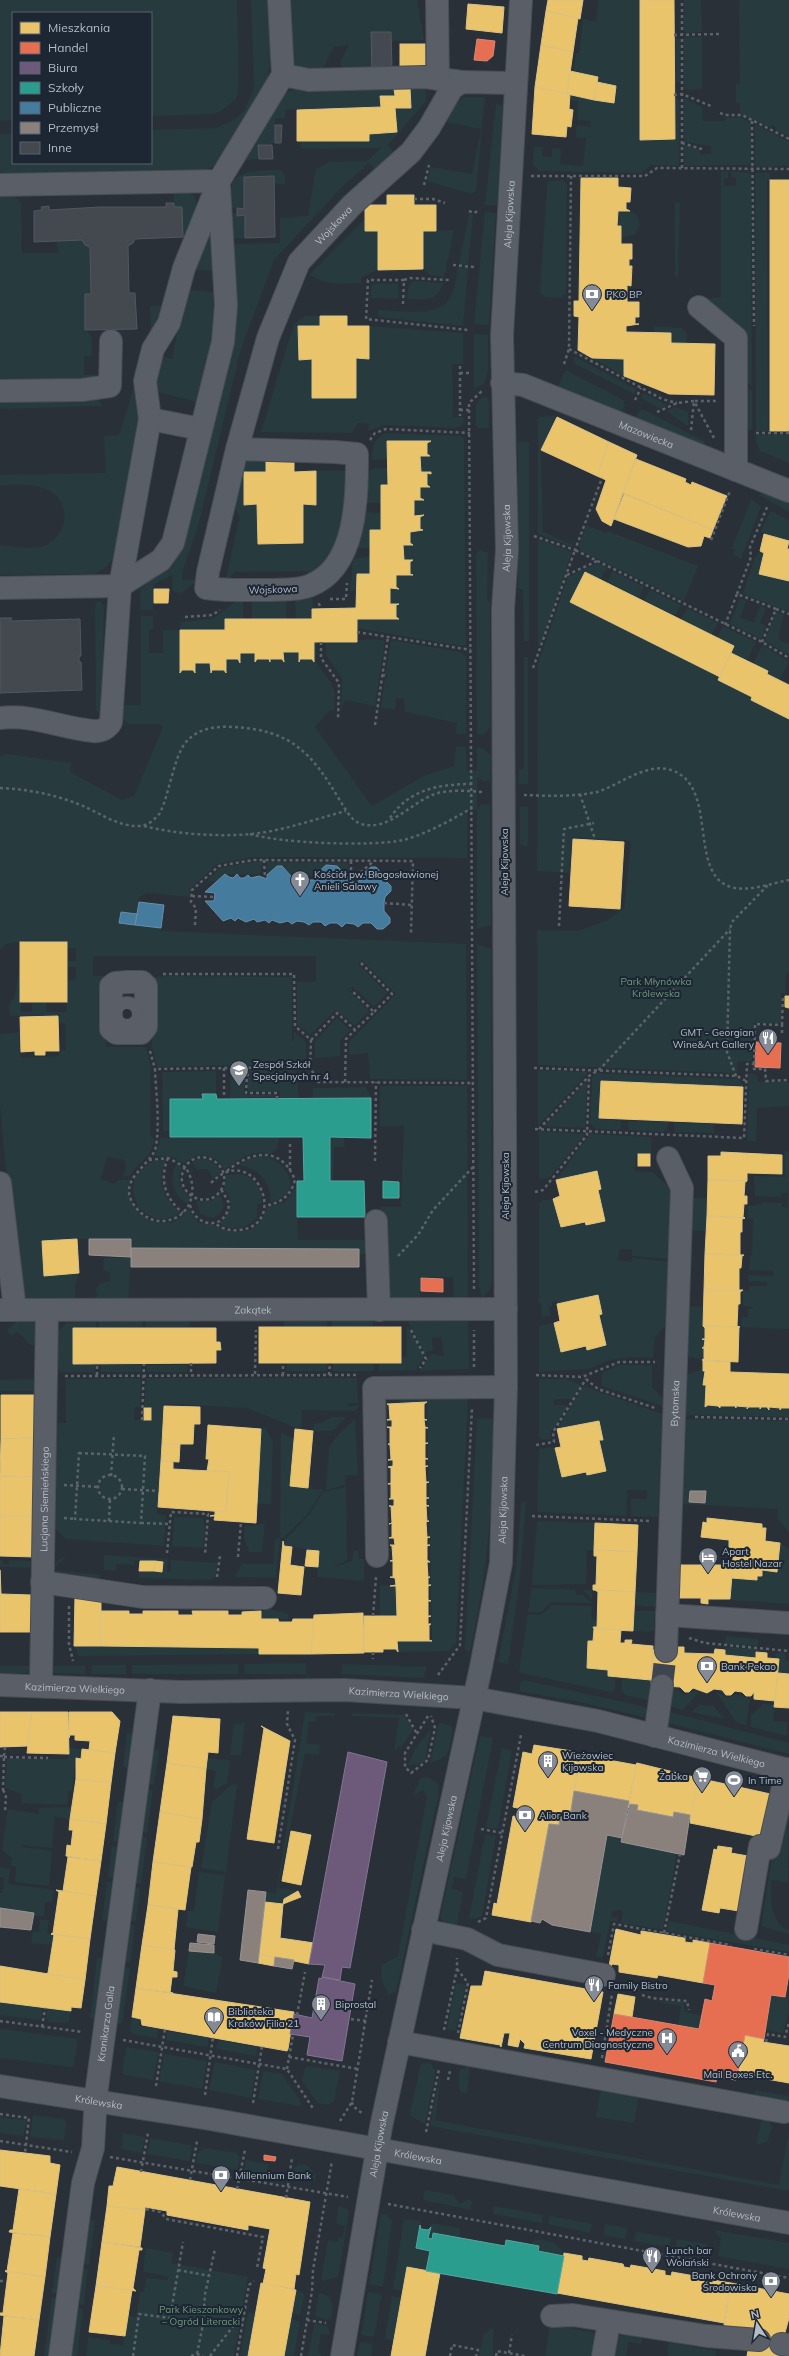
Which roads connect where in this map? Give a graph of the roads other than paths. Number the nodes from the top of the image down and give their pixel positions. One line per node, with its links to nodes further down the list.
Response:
1 (279, 0): 4 (street)
2 (437, 0): 5 (street)
3 (521, 0): 7 (street, Aleja Kijowska)
4 (283, 75): 5 (street); 8 (street)
5 (438, 79): 6 (street)
6 (462, 82): 7 (street); 16 (street, Wojskowa)
7 (515, 83): 12 (street, Aleja Kijowska)
8 (219, 180): 9 (street); 14 (street); 15 (street)
9 (0, 185)
10 (699, 307): 17 (street)
11 (112, 341): 13 (street)
12 (502, 383): 17 (street, Mazowiecka); 25 (street, Aleja Kijowska)
13 (0, 391)
14 (150, 420): 15 (street); 19 (street)
15 (201, 429): 19 (street)
16 (237, 449): 16 (street, Wojskowa)
17 (736, 470): 18 (street, Mazowiecka)
18 (789, 491)
19 (120, 586): 20 (street); 21 (street)
20 (0, 588)
21 (0, 718)
22 (668, 1158): 33 (street, Bytomska)
23 (0, 1183): 26 (street)
24 (376, 1221): 27 (street)
25 (506, 1309): 27 (street, Zakątek); 29 (street, Aleja Kijowska)
26 (7, 1310): 28 (street, Zakątek)
27 (379, 1310): 28 (street, Zakątek)
28 (47, 1312): 31 (street, Lucjana Siemieńskiego)
29 (506, 1387): 30 (street); 40 (street, Aleja Kijowska)
30 (377, 1556)
31 (42, 1582): 32 (street); 37 (street, Lucjana Siemieńskiego)
32 (264, 1598)
33 (667, 1622): 34 (street); 35 (street, Bytomska)
34 (789, 1623)
35 (666, 1651)
36 (0, 1685): 37 (street, Kazimierza Wielkiego)
37 (40, 1686): 39 (street, Kazimierza Wielkiego)
38 (662, 1686): 41 (street)
39 (150, 1690): 40 (street, Kazimierza Wielkiego); 48 (street, Kronikarza Galla)
40 (474, 1698): 41 (street, Kazimierza Wielkiego); 43 (street, Aleja Kijowska)
41 (655, 1736): 42 (street, Kazimierza Wielkiego)
42 (788, 1769): 44 (street)
43 (423, 1930): 45 (street); 46 (street, Aleja Kijowska)
44 (743, 1941)
45 (609, 1982)
46 (399, 2042): 49 (street); 50 (street, Aleja Kijowska)
47 (0, 2086): 48 (street, Królewska)
48 (95, 2100): 50 (street, Królewska); 55 (street, Kronikarza Galla)
49 (784, 2112)
50 (376, 2149): 51 (street, Królewska); 56 (street, Aleja Kijowska)
51 (789, 2223)
52 (552, 2316): 53 (street)
53 (609, 2322): 54 (street); 57 (street)
54 (759, 2340)
55 (60, 2356)
56 (342, 2356)
57 (603, 2356)

